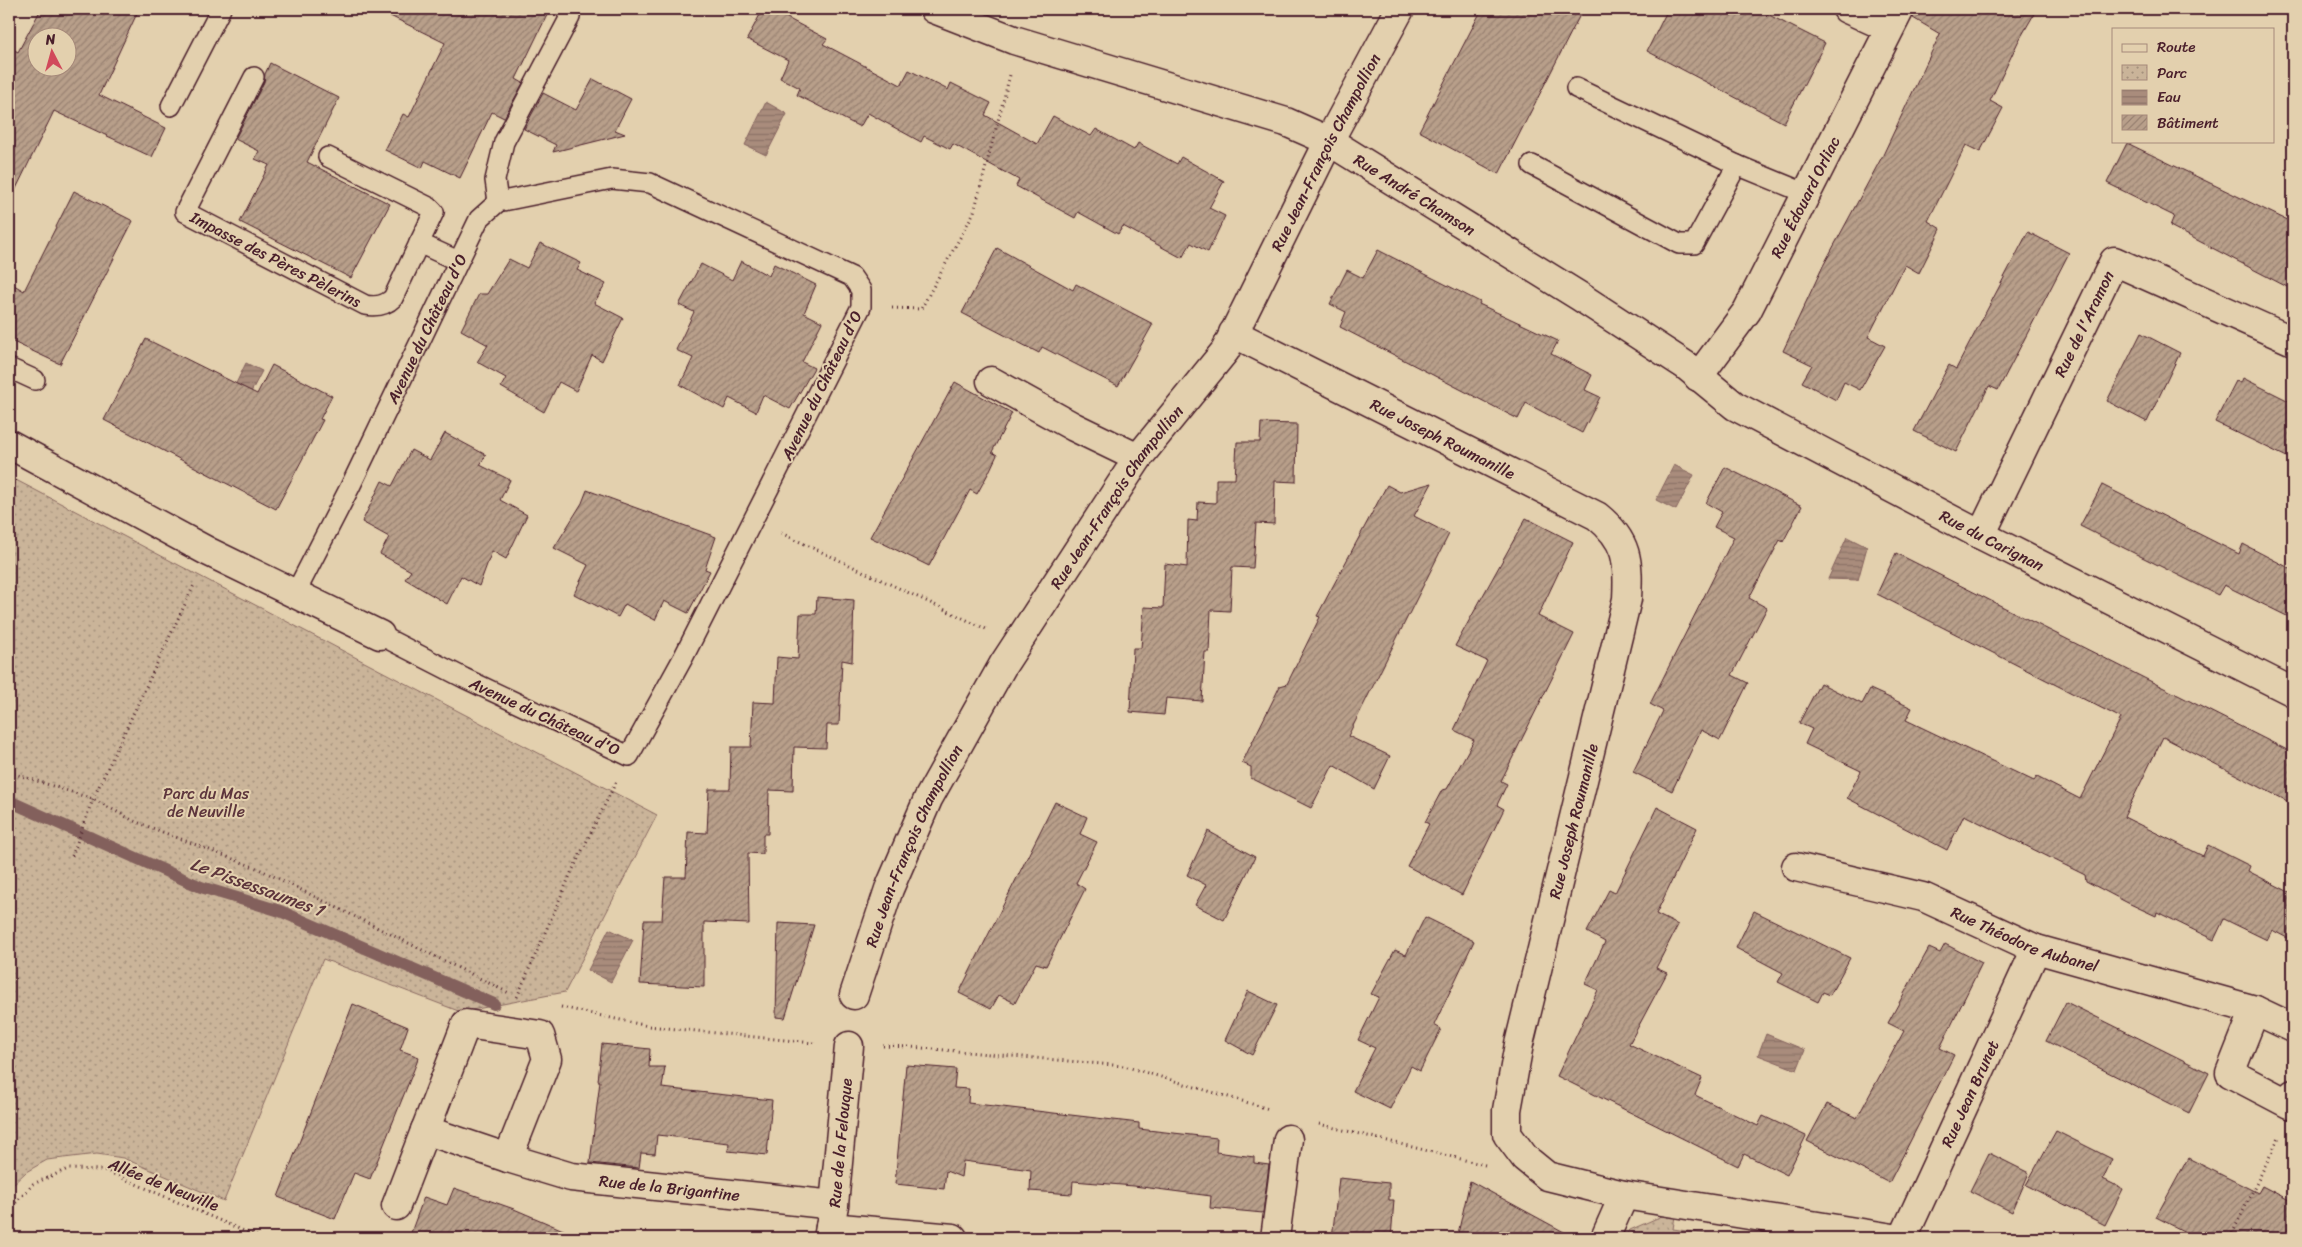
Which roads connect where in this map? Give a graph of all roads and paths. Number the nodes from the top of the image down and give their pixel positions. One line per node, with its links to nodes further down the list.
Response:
1 (221, 9): 10 (lane)
2 (566, 9): 16 (lane)
3 (934, 9): 7 (street, Rue André Chamson)
4 (1400, 9): 11 (street, Rue Jean-François Champollion)
5 (1847, 9): 6 (street)
6 (1895, 19): 15 (street, Rue Édouard Orliac)
7 (1019, 40): 11 (street, Rue André Chamson); 19 (path)
8 (254, 77): 17 (lane, Impasse des Pères Pèlerins)
9 (1576, 88): 14 (lane)
10 (171, 106)
11 (1329, 141): 20 (street, Rue Jean-François Champollion); 23 (street, Rue André Chamson)
12 (328, 157): 17 (lane, Impasse des Pères Pèlerins)
13 (1532, 165): 14 (lane)
14 (1736, 165): 15 (lane)
15 (1805, 193): 23 (street, Rue Édouard Orliac)
16 (498, 202): 18 (lane, Avenue du Château d'O); 19 (lane, Avenue du Château d'O)
17 (419, 243): 18 (lane)
18 (458, 261): 31 (lane, Avenue du Château d'O)
19 (861, 307): 28 (lane, Avenue du Château d'O)
20 (1233, 332): 27 (street, Rue Jean-François Champollion); 54 (street, Rue Joseph Roumanille)
21 (2293, 341): 29 (street, Rue de l'Aramon)
22 (9, 368): 24 (lane)
23 (1698, 377): 29 (street, Rue du Carignan)
24 (35, 380)
25 (991, 381): 27 (street)
26 (9, 444): 30 (street, Avenue du Château d'O)
27 (1138, 458): 33 (street, Rue Jean-François Champollion)
28 (754, 520): 33 (path); 35 (lane, Avenue du Château d'O)
29 (1981, 535): 34 (street, Rue du Carignan)
30 (210, 552): 31 (street, Avenue du Château d'O); 37 (path)
31 (296, 592): 32 (street, Avenue du Château d'O)
32 (380, 635): 35 (lane, Avenue du Château d'O)
33 (1017, 644): 41 (street, Rue Jean-François Champollion)
34 (2293, 692)
35 (629, 756): 42 (path)
36 (9, 772): 37 (path)
37 (93, 798): 38 (path); 42 (path)
38 (72, 856)
39 (1796, 867): 40 (street, Rue Théodore Aubanel)
40 (2036, 949): 45 (street, Rue Théodore Aubanel); 64 (street, Rue Jean Brunet)
41 (854, 995)
42 (517, 997): 43 (path)
43 (526, 999)
44 (554, 1005): 47 (path)
45 (2255, 1010): 46 (street, Rue Théodore Aubanel); 48 (street)
46 (2293, 1028)
47 (849, 1046): 49 (path); 58 (street, Rue de la Felouque)
48 (2291, 1099): 65 (path)
49 (1274, 1111)
50 (1312, 1122): 54 (path)
51 (425, 1130): 53 (street, Rue de la Brigantine); 53 (street); 56 (street)
52 (1288, 1139): 61 (street)
53 (508, 1158): 58 (street, Rue de la Brigantine)
54 (1525, 1158): 55 (street, Rue Joseph Roumanille)
55 (1624, 1195): 62 (street); 63 (street, Rue Joseph Roumanille)
56 (396, 1206)
57 (9, 1210): 59 (path, Allée de Neuville)
58 (831, 1223): 60 (street, Rue de la Brigantine)
59 (260, 1238)
60 (952, 1238)
61 (1275, 1238)
62 (1605, 1238)
63 (1893, 1238)
64 (1903, 1238)
65 (2230, 1238)

